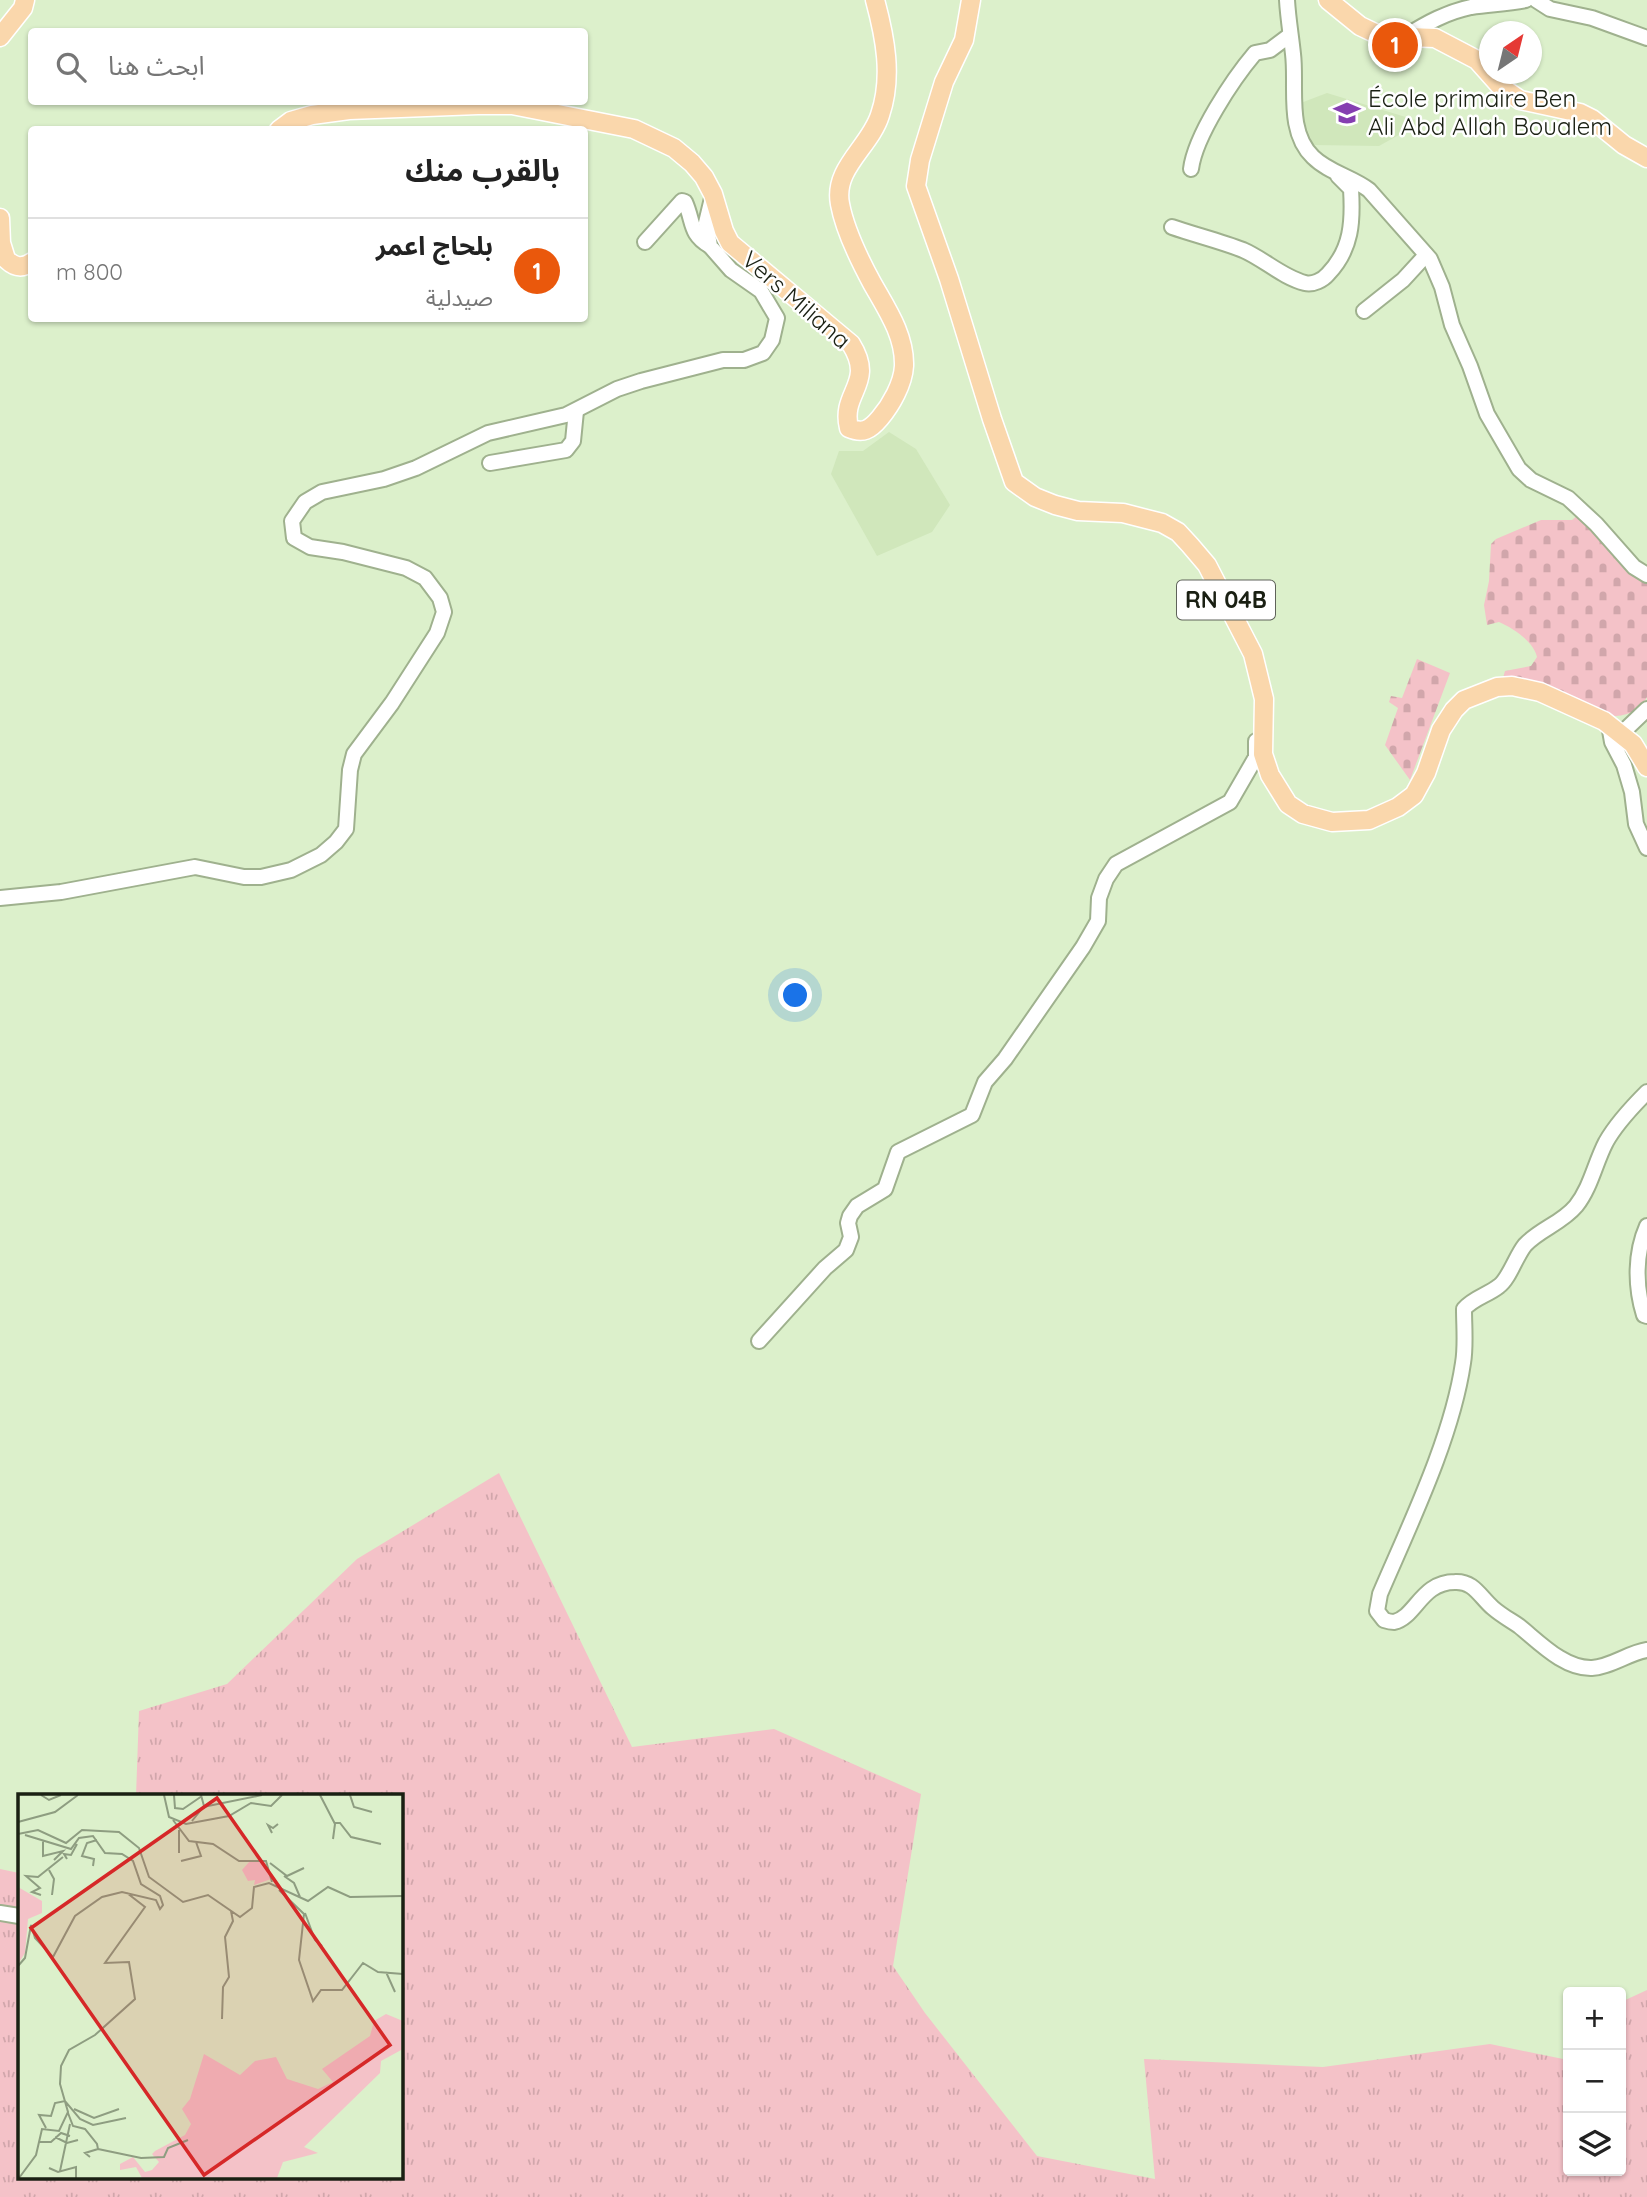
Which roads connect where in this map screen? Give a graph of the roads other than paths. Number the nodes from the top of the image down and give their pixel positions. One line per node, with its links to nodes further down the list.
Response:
1 (25, 0): 10 (main road)
2 (875, 0): 18 (main road, Vers Miliana)
3 (971, 0): 29 (main road, RN 04B)
4 (1287, 0): 8 (street)
5 (1328, 0): 9 (main road)
6 (1526, 0): 9 (street)
7 (1536, 0): 11 (street)
8 (1290, 35): 16 (street); 17 (street)
9 (1406, 36): 15 (main road)
10 (0, 37)
11 (1647, 37)
12 (512, 105): 18 (main road, Vers Miliana)
13 (512, 105): 14 (main road, Vers Miliana)
14 (284, 126)
15 (1647, 158)
16 (1325, 166): 20 (street); 23 (street)
17 (1191, 169)
18 (713, 194): 22 (street)
19 (0, 218): 24 (main road)
20 (1172, 227)
21 (645, 242): 22 (street)
22 (710, 246): 26 (street)
23 (1426, 255): 25 (street); 28 (street)
24 (28, 264)
25 (1364, 311)
26 (576, 411): 27 (street); 34 (street)
27 (490, 463)
28 (1647, 575)
29 (1261, 688): 31 (main road, RN 04B); 38 (street)
30 (1647, 709): 31 (street)
31 (1615, 729): 32 (main road, RN 04B); 33 (street)
32 (1647, 767)
33 (1647, 848)
34 (0, 898)
35 (1647, 1092): 39 (street)
36 (1647, 1226): 37 (street)
37 (1647, 1315)
38 (759, 1341)
39 (1647, 1650)
40 (0, 1913): 41 (street)
41 (18, 1916)

